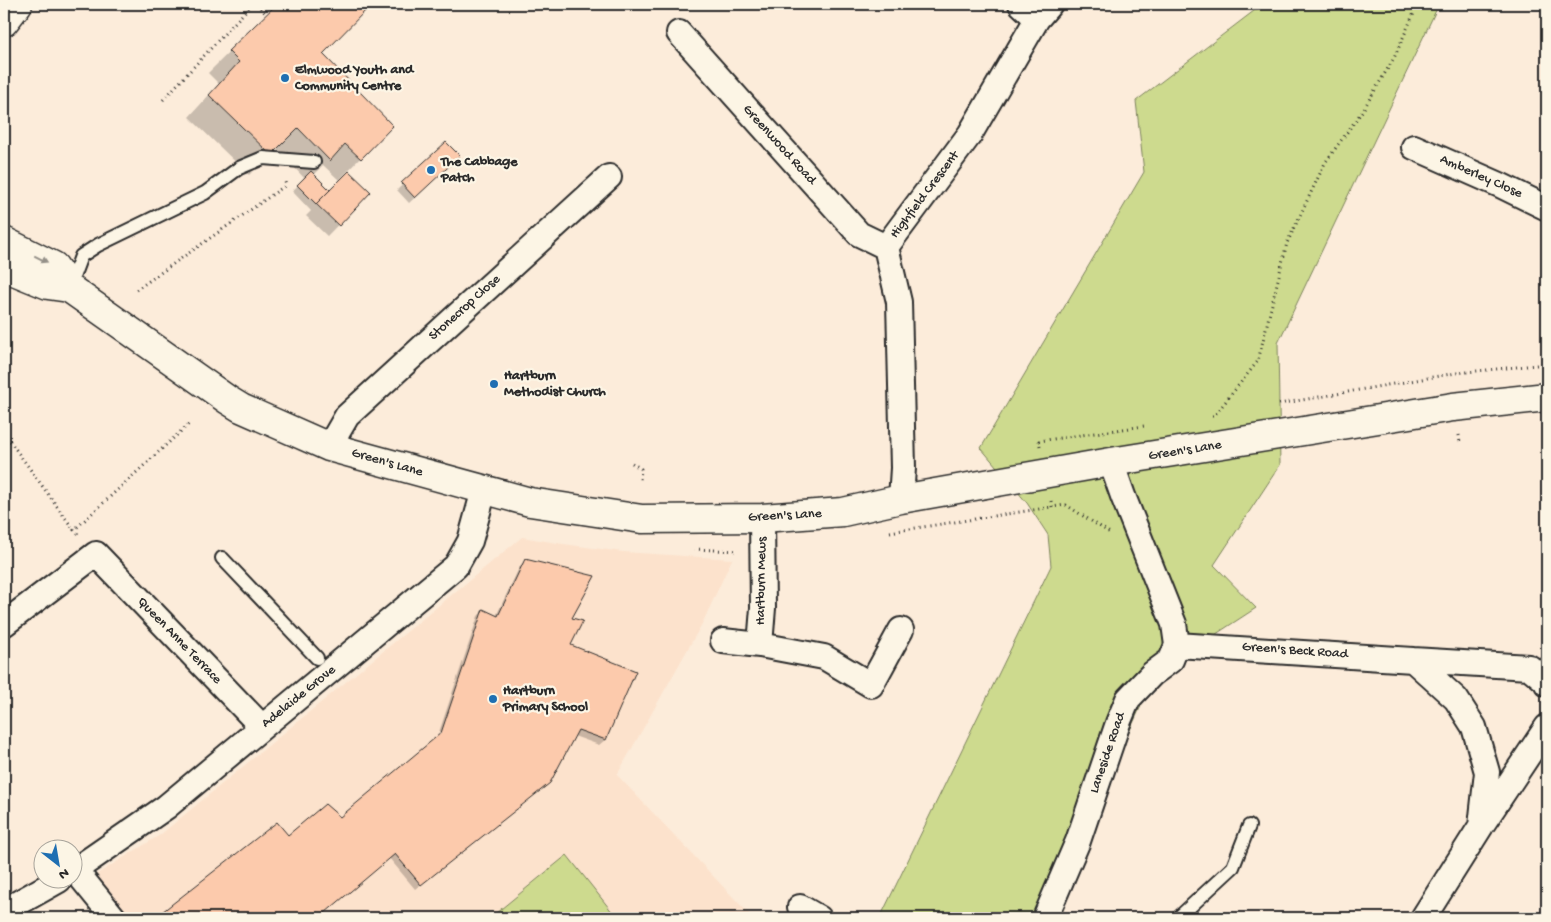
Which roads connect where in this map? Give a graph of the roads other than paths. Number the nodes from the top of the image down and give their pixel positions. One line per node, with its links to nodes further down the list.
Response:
1 (18, 4): 3 (street)
2 (1036, 9): 10 (street, Highfield Crescent)
3 (4, 22)
4 (679, 33): 10 (street, Greenwood Road)
5 (1414, 147): 8 (street, Amberley Close)
6 (314, 162): 12 (lane)
7 (609, 177): 14 (street, Stonecrop Close)
8 (1547, 208)
9 (4, 241): 12 (street, Green's Lane, one-way to 12)
10 (886, 247): 17 (street, Highfield Crescent)
11 (4, 267): 12 (street, Green's Lane)
12 (69, 288): 14 (street, Green's Lane)
13 (1547, 397): 15 (street, Green's Lane)
14 (329, 447): 16 (street, Green's Lane)
15 (1111, 462): 17 (street, Green's Lane); 24 (street)
16 (484, 490): 18 (street, Green's Lane); 28 (street, Adelaide Grove)
17 (901, 500): 18 (street, Green's Lane)
18 (762, 518): 23 (street, Hartburn Mews)
19 (222, 558): 25 (lane)
20 (4, 624): 28 (street, Queen Anne Terrace)
21 (901, 630): 23 (street, Hartburn Mews)
22 (723, 641): 23 (street, Hartburn Mews)
23 (760, 645)
24 (1177, 645): 26 (street, Green's Beck Road); 37 (street, Laneside Road)
25 (317, 658)
26 (1414, 660): 27 (street, Green's Beck Road); 31 (street)
27 (1547, 684)
28 (262, 727): 32 (street, Adelaide Grove)
29 (1547, 727): 31 (street)
30 (1249, 826): 38 (lane)
31 (1481, 826): 39 (street)
32 (82, 865)
33 (82, 887): 36 (street)
34 (41, 890): 35 (street, Adelaide Grove)
35 (4, 911)
36 (114, 918)
37 (1045, 918)
38 (1178, 918)
39 (1423, 918)

